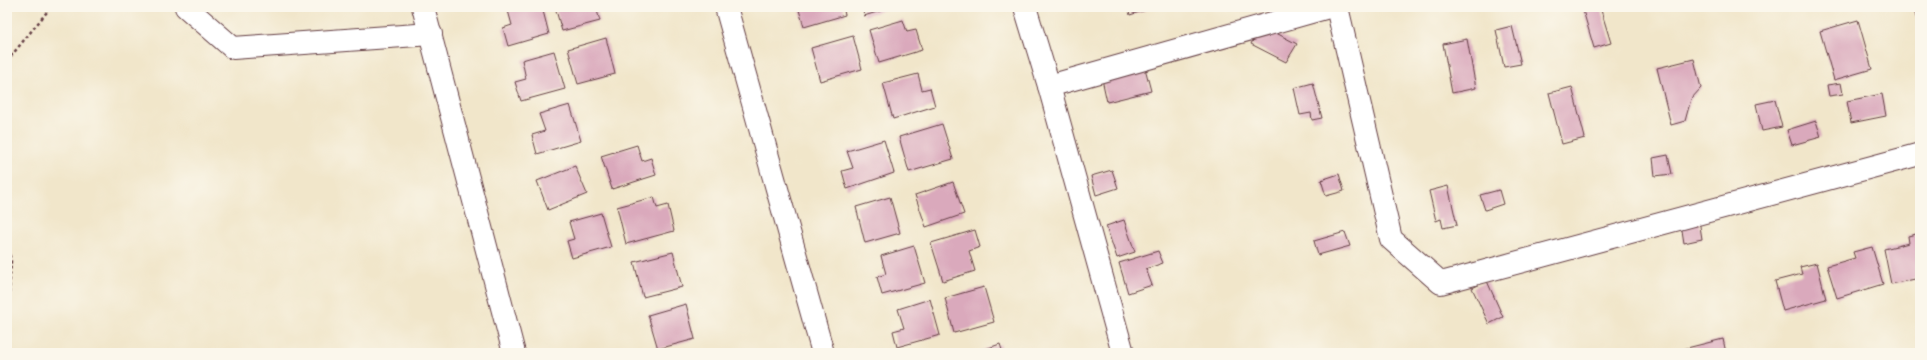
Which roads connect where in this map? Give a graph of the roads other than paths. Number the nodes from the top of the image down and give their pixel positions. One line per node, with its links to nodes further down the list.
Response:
1 (186, 7): 7 (street)
2 (423, 7): 7 (street)
3 (726, 7): 11 (street)
4 (1025, 7): 8 (street)
5 (1329, 7): 8 (street)
6 (1337, 7): 9 (street)
7 (431, 34): 10 (street)
8 (1049, 86): 12 (street)
9 (1920, 154)
10 (514, 353)
11 (823, 353)
12 (1123, 353)

